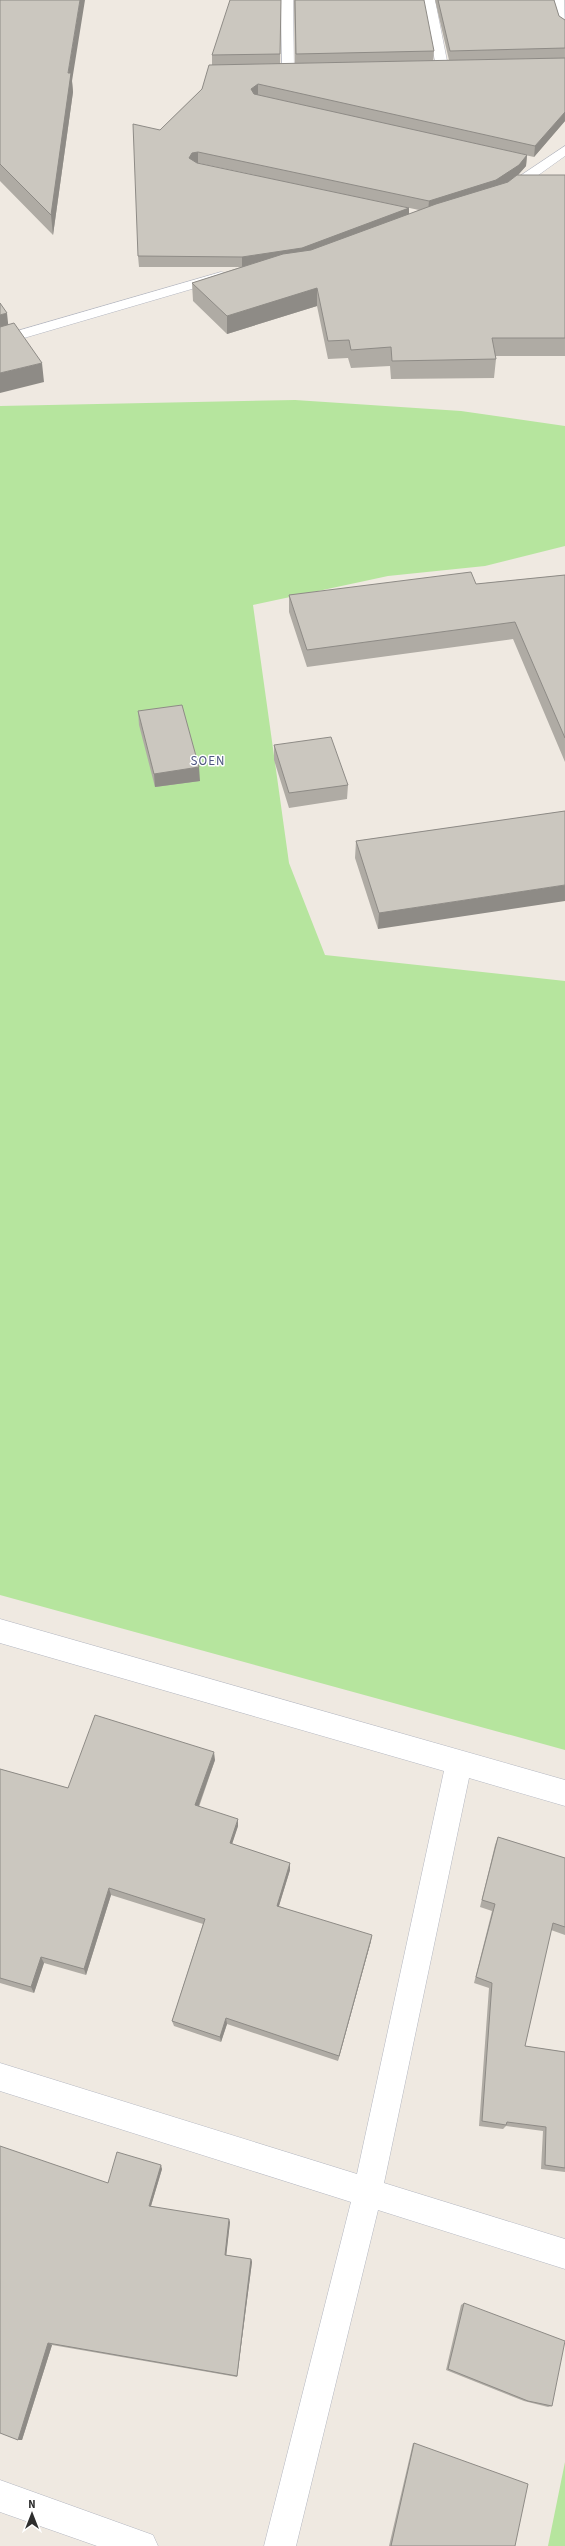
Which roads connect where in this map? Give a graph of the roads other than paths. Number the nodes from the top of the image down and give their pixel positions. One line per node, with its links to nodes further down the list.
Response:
1 (287, 0): 8 (street)
2 (429, 0): 5 (street)
3 (558, 0): 4 (street)
4 (565, 26)
5 (458, 65)
6 (304, 69): 8 (street)
7 (272, 70): 8 (street)
8 (288, 70)
9 (565, 150): 11 (street)
10 (528, 161): 11 (street)
11 (544, 164): 12 (street)
12 (494, 197)
13 (234, 274): 14 (street)
14 (0, 341)
15 (0, 1631): 16 (street)
16 (459, 1762): 17 (street); 19 (street)
17 (565, 1793)
18 (0, 2077): 19 (street)
19 (368, 2191): 20 (street); 23 (street)
20 (565, 2254)
21 (0, 2496): 22 (street)
22 (142, 2546)
23 (280, 2546)

